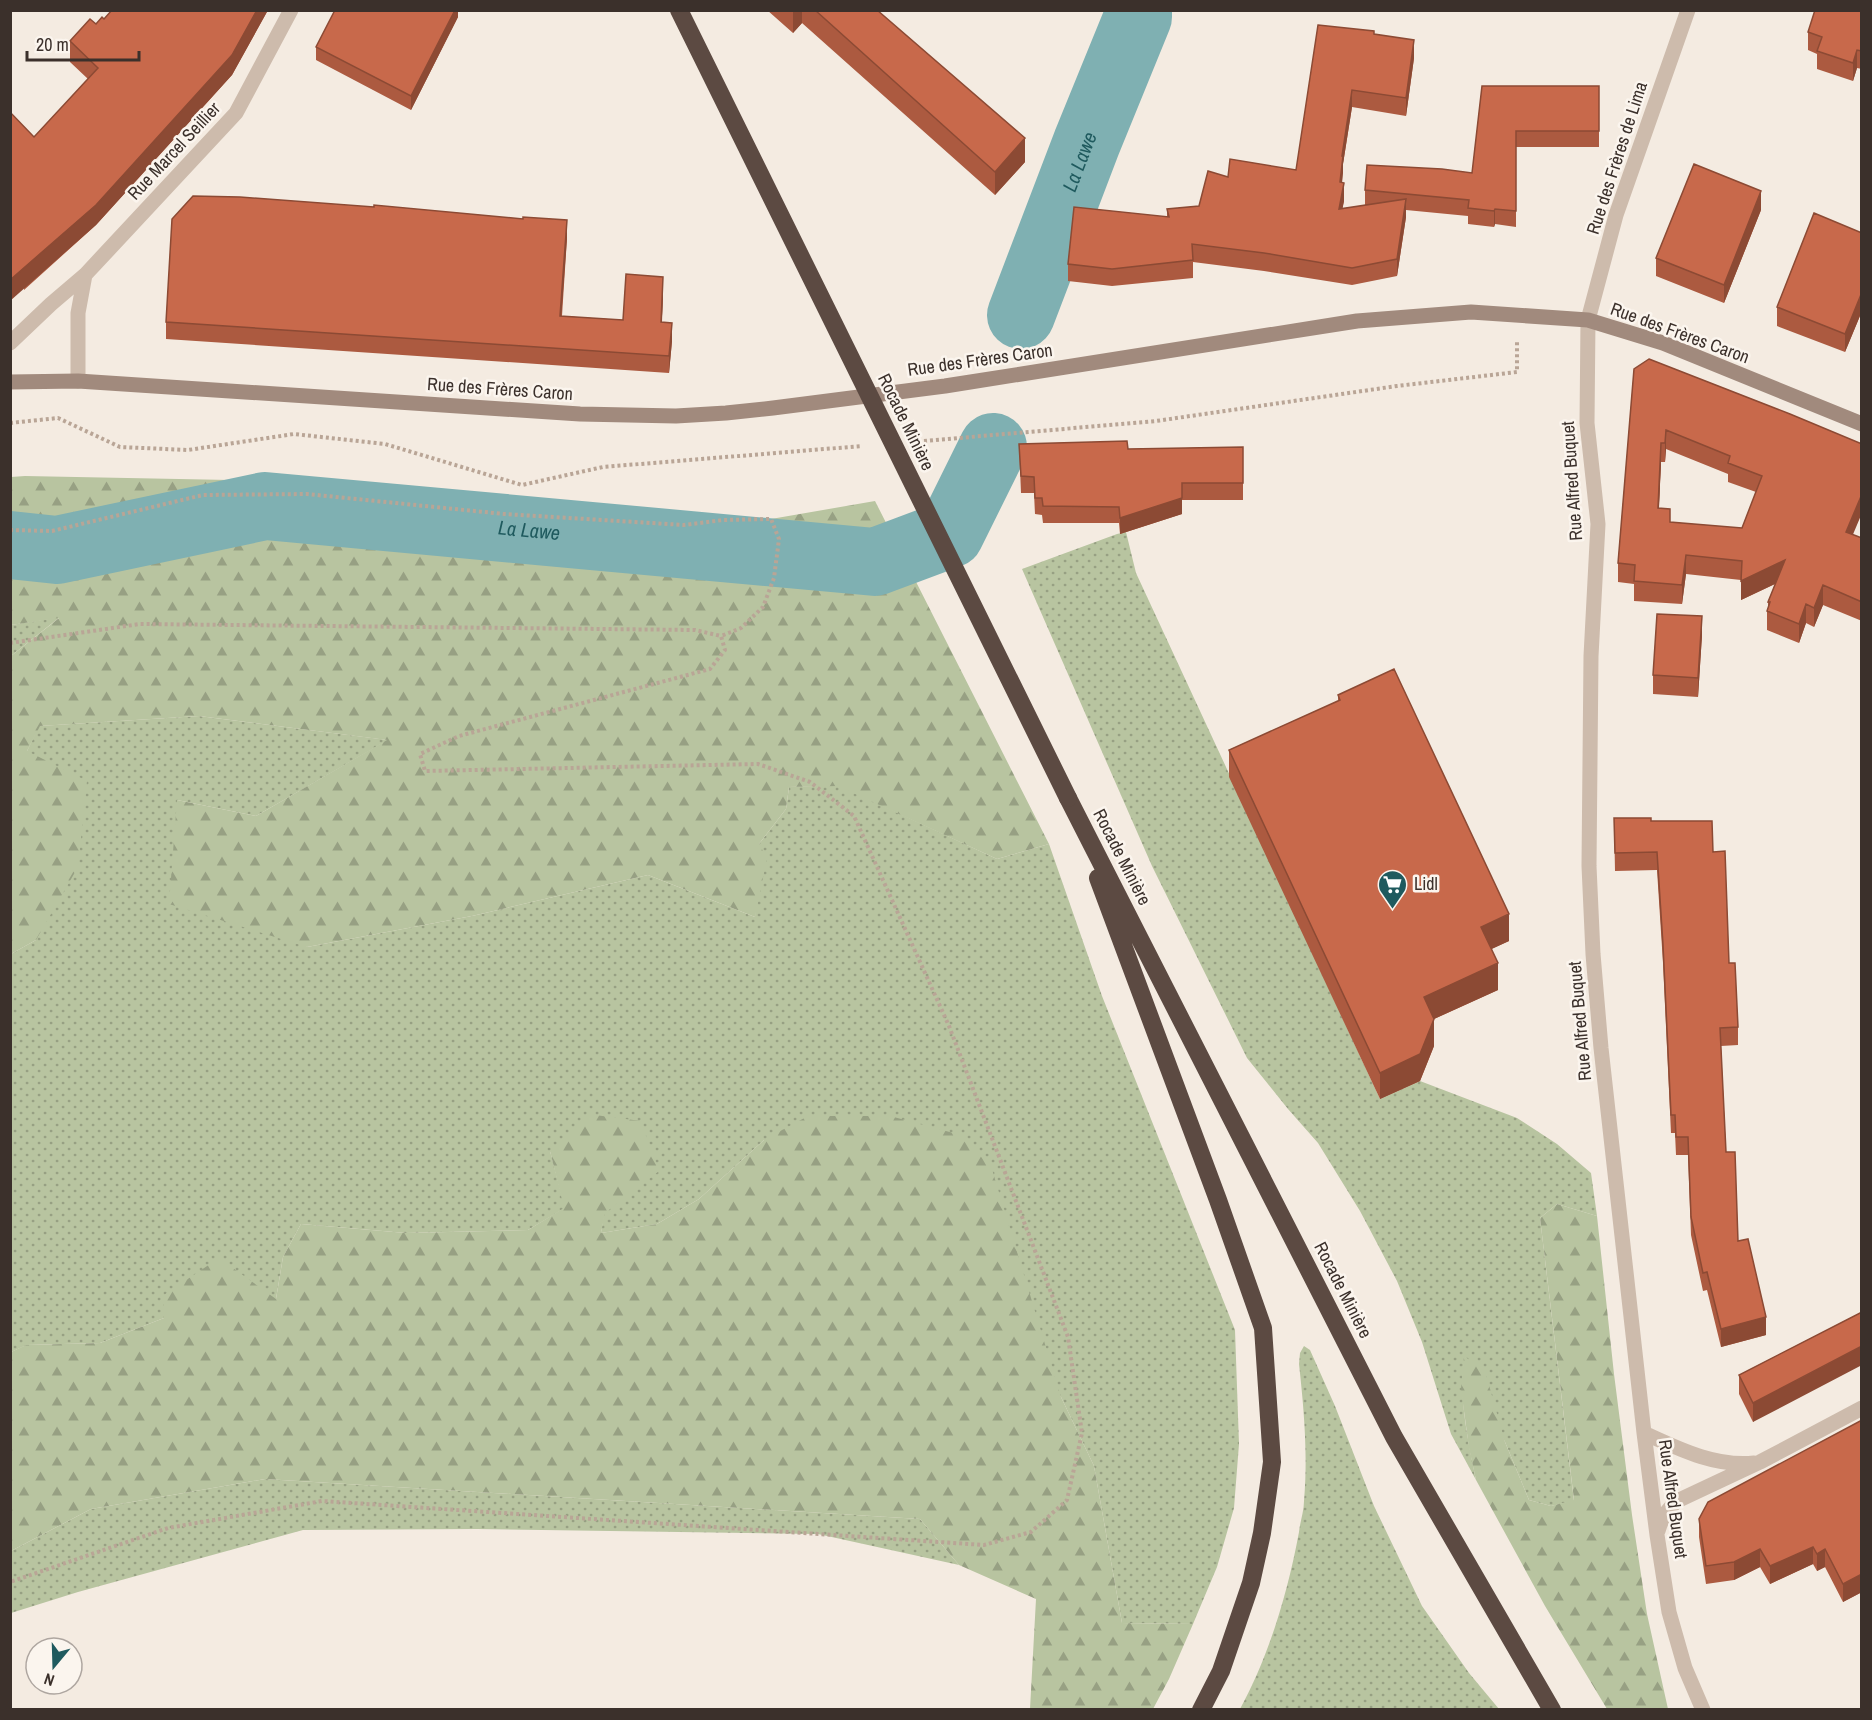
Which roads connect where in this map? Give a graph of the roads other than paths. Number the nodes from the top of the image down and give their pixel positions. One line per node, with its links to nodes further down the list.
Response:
1 (291, 10): 4 (street, Rue Marcel Seillier)
2 (679, 10): 10 (highway, Rocade Minière, bridge)
3 (1688, 10): 5 (street, Rue des Frères de Lima)
4 (85, 275): 6 (street, Rue Marcel Seillier); 7 (street)
5 (1588, 320): 7 (main road, Rue des Frères Caron); 9 (main road, Rue des Frères Caron); 12 (street, Rue Alfred Buquet)
6 (10, 343)
7 (78, 381): 8 (main road, Rue des Frères Caron)
8 (10, 382)
9 (1862, 424)
10 (1068, 798): 15 (highway); 16 (highway, Rocade Minière)
11 (1862, 1408): 13 (street)
12 (1644, 1433): 13 (street); 14 (street, Rue Alfred Buquet)
13 (1760, 1462): 14 (street)
14 (1657, 1535): 17 (street, Rue Alfred Buquet)
15 (1201, 1710)
16 (1552, 1710)
17 (1703, 1710)

